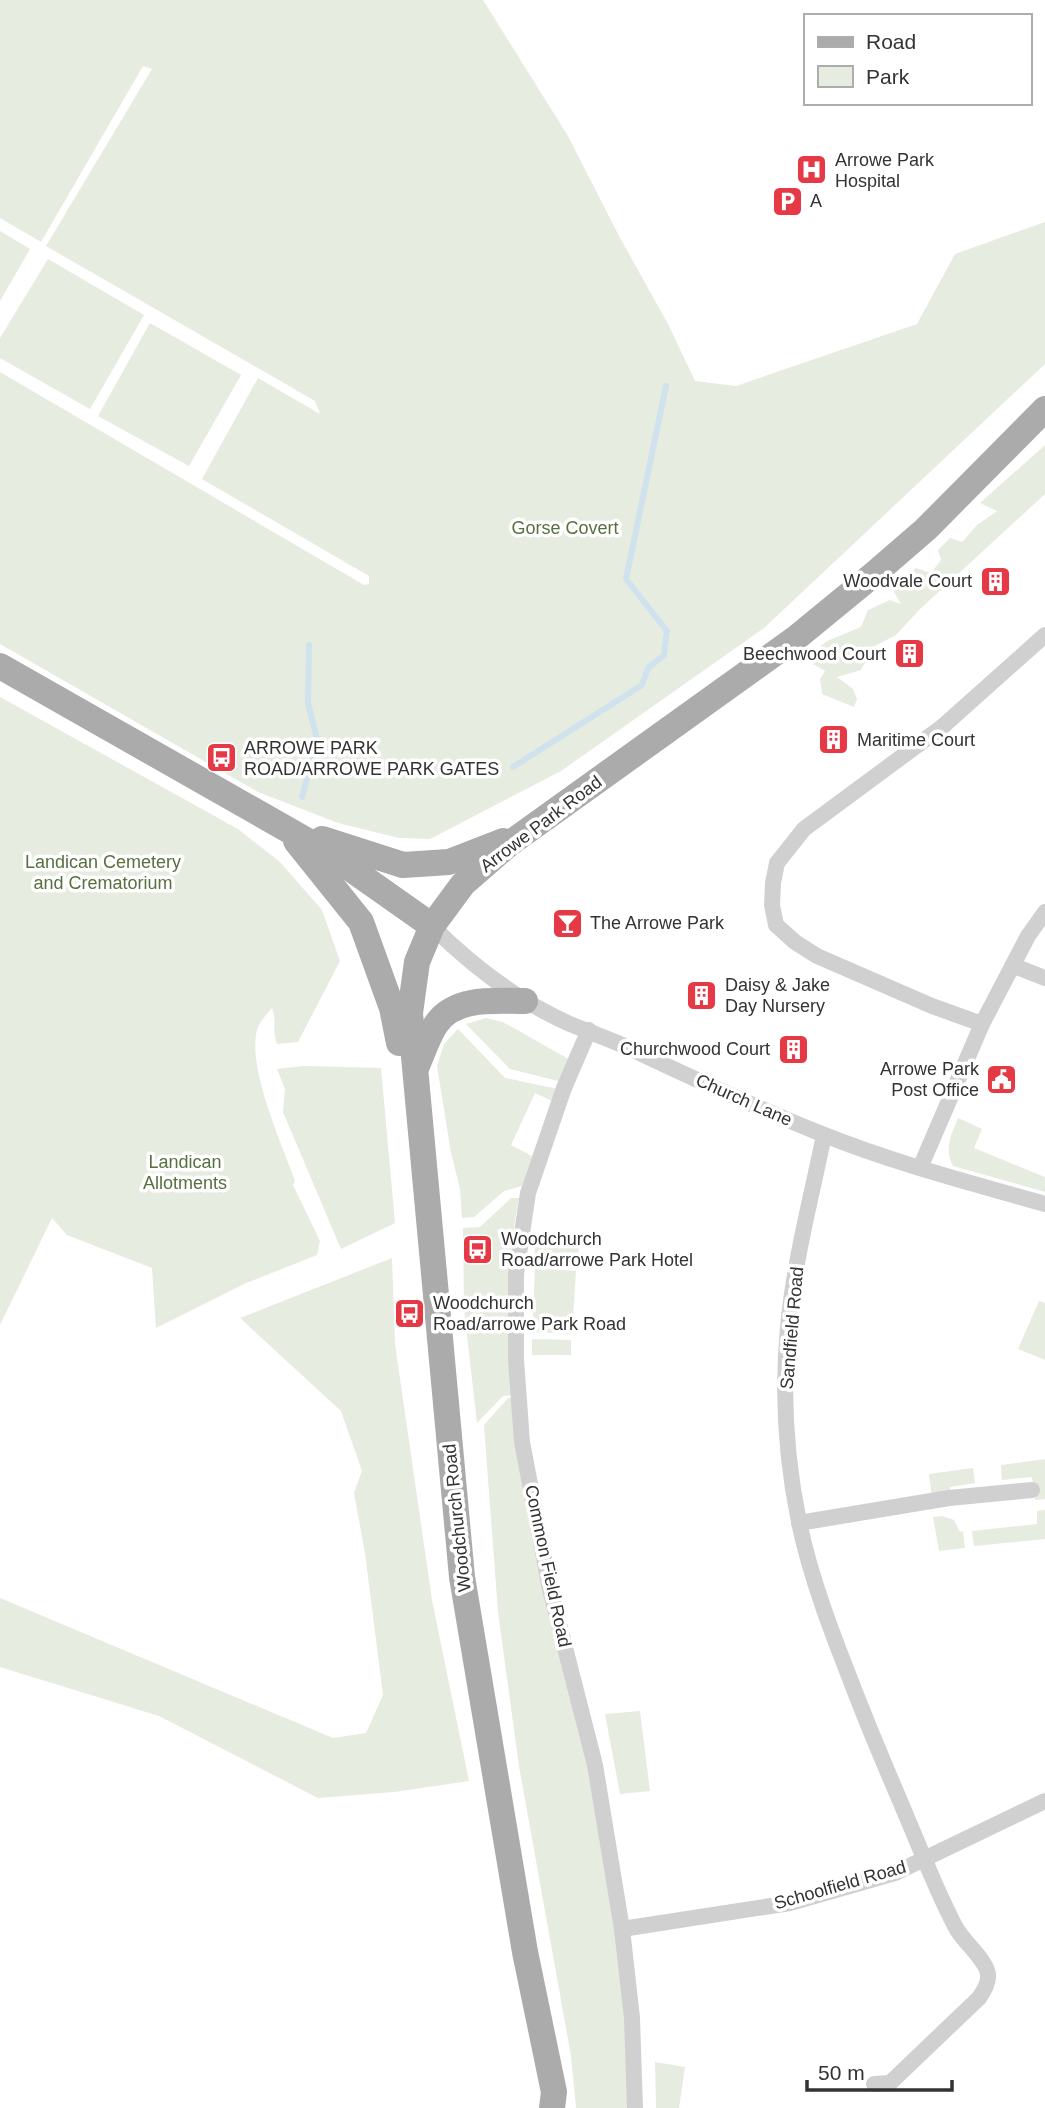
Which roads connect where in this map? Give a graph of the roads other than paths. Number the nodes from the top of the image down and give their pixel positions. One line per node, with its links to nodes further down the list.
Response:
1 (1045, 409): 5 (main road, Arrowe Park Road)
2 (1045, 635): 11 (street)
3 (0, 666): 4 (main road)
4 (287, 829): 5 (main road); 7 (main road); 15 (main road)
5 (526, 832): 7 (main road, Arrowe Park Road)
6 (1045, 912): 8 (street)
7 (432, 926): 10 (street, Church Lane); 13 (main road, Woodchurch Road)
8 (1014, 966): 9 (street); 11 (street)
9 (1045, 978)
10 (525, 1001): 12 (street, Church Lane); 13 (main road)
11 (982, 1024): 16 (street)
12 (589, 1030): 14 (street, Church Lane); 22 (street, Common Field Road)
13 (415, 1069): 15 (main road, Woodchurch Road)
14 (824, 1135): 16 (street, Church Lane); 19 (street, Sandfield Road)
15 (425, 1167): 24 (main road, Woodchurch Road)
16 (920, 1168): 17 (street, Church Lane)
17 (1045, 1204)
18 (1032, 1490): 19 (street)
19 (799, 1522): 21 (street, Sandfield Road)
20 (1045, 1801): 21 (street, Schoolfield Road)
21 (925, 1860): 22 (street, Schoolfield Road); 23 (street, Sandfield Road)
22 (622, 1929): 25 (street, Common Field Road)
23 (874, 2084)
24 (552, 2108)
25 (635, 2108)

